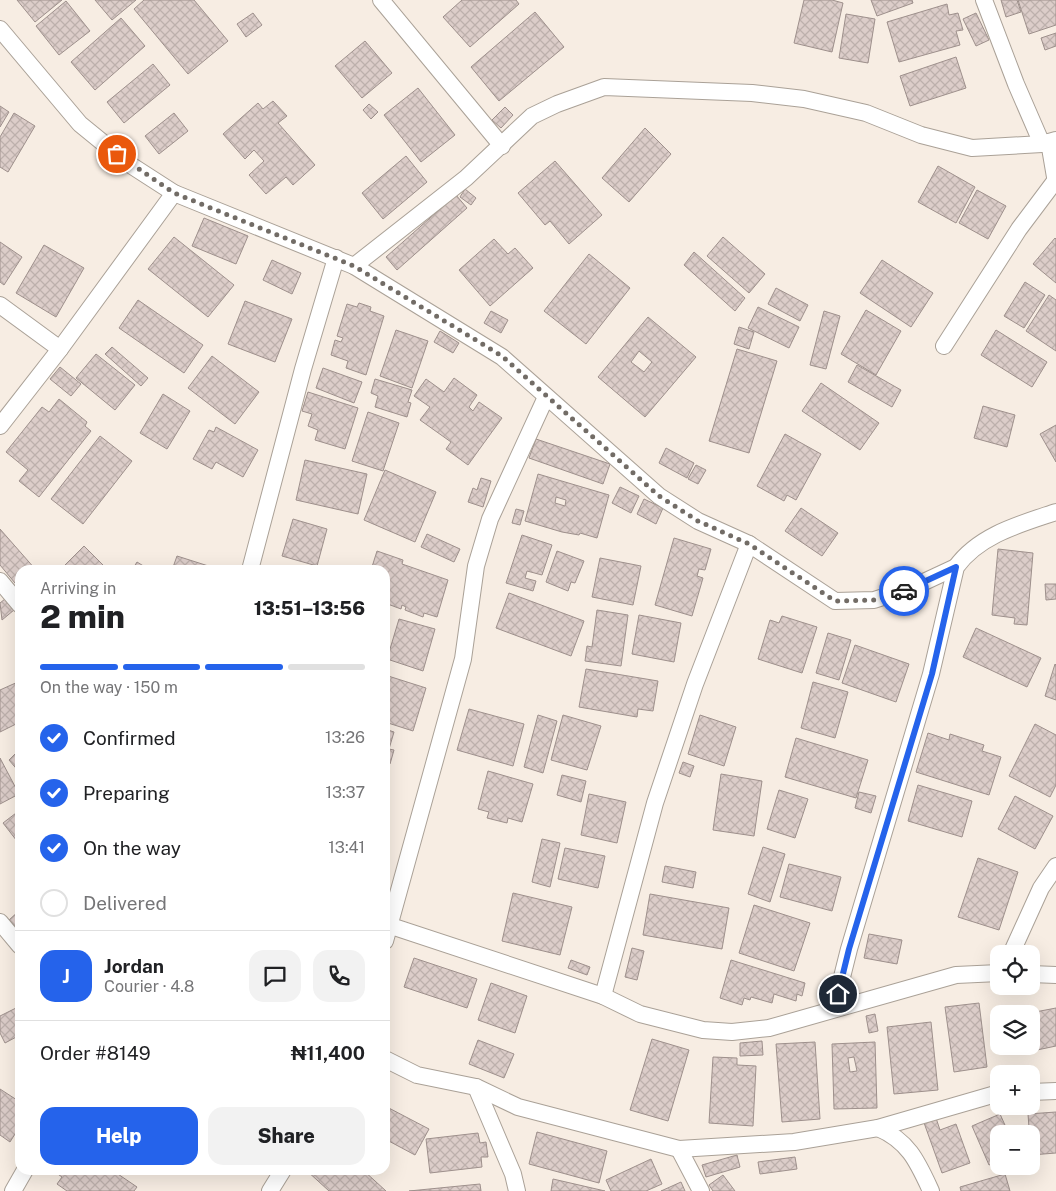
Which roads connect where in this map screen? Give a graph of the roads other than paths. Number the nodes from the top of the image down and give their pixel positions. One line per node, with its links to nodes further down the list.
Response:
1 (381, 0): 5 (street)
2 (987, 1): 4 (street)
3 (0, 29): 7 (street)
4 (1049, 142): 5 (street); 6 (street)
5 (502, 146): 9 (street)
6 (1055, 182): 11 (street)
7 (174, 193): 8 (street); 12 (street)
8 (336, 258): 9 (street); 17 (street)
9 (354, 266): 13 (street)
10 (0, 305): 12 (street)
11 (944, 346)
12 (60, 349): 14 (street)
13 (546, 397): 16 (street); 22 (street)
14 (0, 426)
15 (1056, 512): 18 (street)
16 (749, 544): 18 (street); 30 (street)
17 (251, 565)
18 (956, 567): 31 (street)
19 (0, 581): 20 (street)
20 (15, 599)
21 (1056, 866): 26 (street)
22 (390, 916)
23 (0, 922): 25 (street)
24 (390, 931): 30 (street)
25 (15, 940)
26 (1015, 945)
27 (990, 973): 31 (street)
28 (1040, 974): 29 (street)
29 (1056, 975)
30 (603, 996): 31 (street)
31 (834, 1010)
32 (390, 1062): 33 (street)
33 (476, 1087): 38 (street); 43 (street)
34 (1056, 1091): 35 (street)
35 (1040, 1092)
36 (990, 1096): 37 (street)
37 (878, 1128): 38 (street); 45 (street)
38 (679, 1148): 44 (street)
39 (22, 1175): 41 (street)
40 (280, 1175): 42 (street)
41 (13, 1191)
42 (270, 1191)
43 (517, 1191)
44 (701, 1191)
45 (932, 1191)

